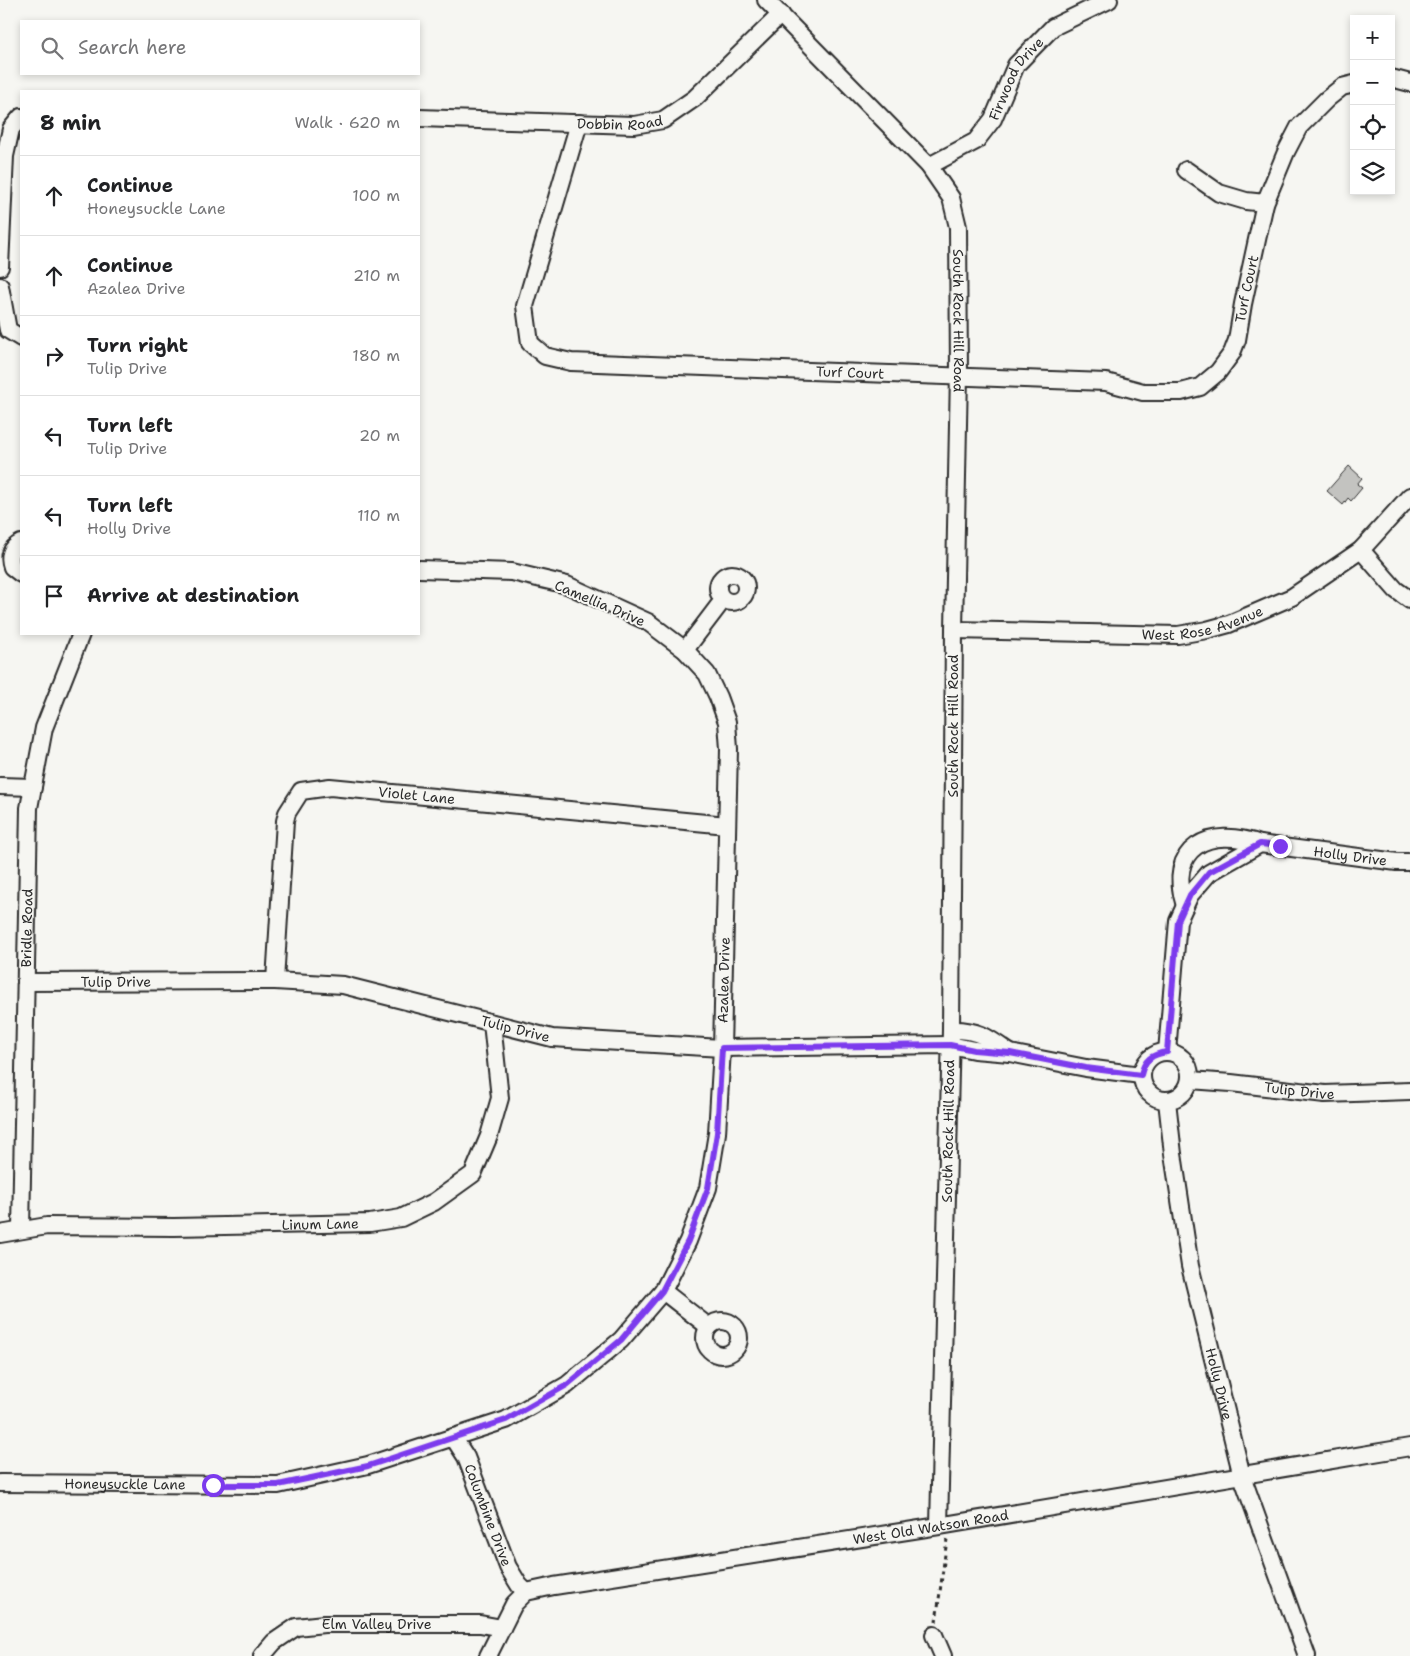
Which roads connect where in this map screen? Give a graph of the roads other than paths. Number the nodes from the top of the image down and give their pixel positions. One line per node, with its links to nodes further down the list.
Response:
1 (766, 0): 3 (street, South Rock Hill Road)
2 (1109, 0): 10 (street, Firwood Drive)
3 (781, 14): 9 (street, Dobbin Road); 10 (street, South Rock Hill Road)
4 (1395, 79): 5 (street)
5 (1410, 84)
6 (1350, 85): 12 (street, Turf Court)
7 (20, 118): 13 (street)
8 (420, 118): 9 (street, Dobbin Road)
9 (579, 123): 16 (street, Turf Court)
10 (929, 166): 16 (street, South Rock Hill Road)
11 (1186, 170): 12 (street)
12 (1265, 203): 16 (street, Turf Court)
13 (0, 267)
14 (0, 286): 15 (street)
15 (20, 337)
16 (959, 377): 24 (street, South Rock Hill Road)
17 (1410, 496): 19 (street, West Rose Avenue)
18 (20, 544): 21 (street)
19 (1360, 550): 23 (street); 24 (street, West Rose Avenue)
20 (420, 569): 26 (street, Camellia Drive)
21 (20, 573)
22 (723, 600): 26 (street)
23 (1410, 600)
24 (954, 630): 36 (street, South Rock Hill Road)
25 (81, 635): 28 (street, Bridle Road)
26 (685, 650): 29 (street, Azalea Drive)
27 (0, 786): 28 (street)
28 (33, 787): 34 (street, Bridle Road)
29 (727, 825): 33 (street, Violet Lane); 37 (street, Azalea Drive)
30 (1260, 844): 31 (street, Holly Drive); 32 (street); 32 (street, Holly Drive)
31 (1410, 862)
32 (1185, 906): 38 (street)
33 (275, 981): 34 (street, Tulip Drive); 35 (street, Tulip Drive)
34 (26, 982): 43 (street, Bridle Road)
35 (492, 1023): 37 (street, Tulip Drive); 43 (street, Linum Lane)
36 (950, 1037): 37 (street, Tulip Drive); 39 (street, Tulip Drive); 51 (street, South Rock Hill Road)
37 (722, 1048): 45 (street, Azalea Drive)
38 (1167, 1052): 39 (street); 40 (street)
39 (1141, 1075): 42 (street)
40 (1190, 1080): 41 (street, Tulip Drive); 42 (street)
41 (1410, 1091)
42 (1167, 1101): 49 (street, Holly Drive)
43 (21, 1230): 44 (street, Linum Lane)
44 (0, 1234)
45 (662, 1291): 46 (street); 47 (street, Azalea Drive)
46 (709, 1327)
47 (453, 1437): 50 (street, Honeysuckle Lane); 52 (street, Columbine Drive)
48 (1410, 1447): 49 (street, West Old Watson Road)
49 (1242, 1476): 51 (street, West Old Watson Road); 58 (street, Holly Drive)
50 (0, 1483)
51 (944, 1525): 52 (street, West Old Watson Road)
52 (526, 1592): 53 (street)
53 (502, 1628): 55 (street, Elm Valley Drive); 56 (street)
54 (934, 1635): 57 (street)
55 (262, 1656)
56 (488, 1656)
57 (943, 1656)
58 (1307, 1656)

